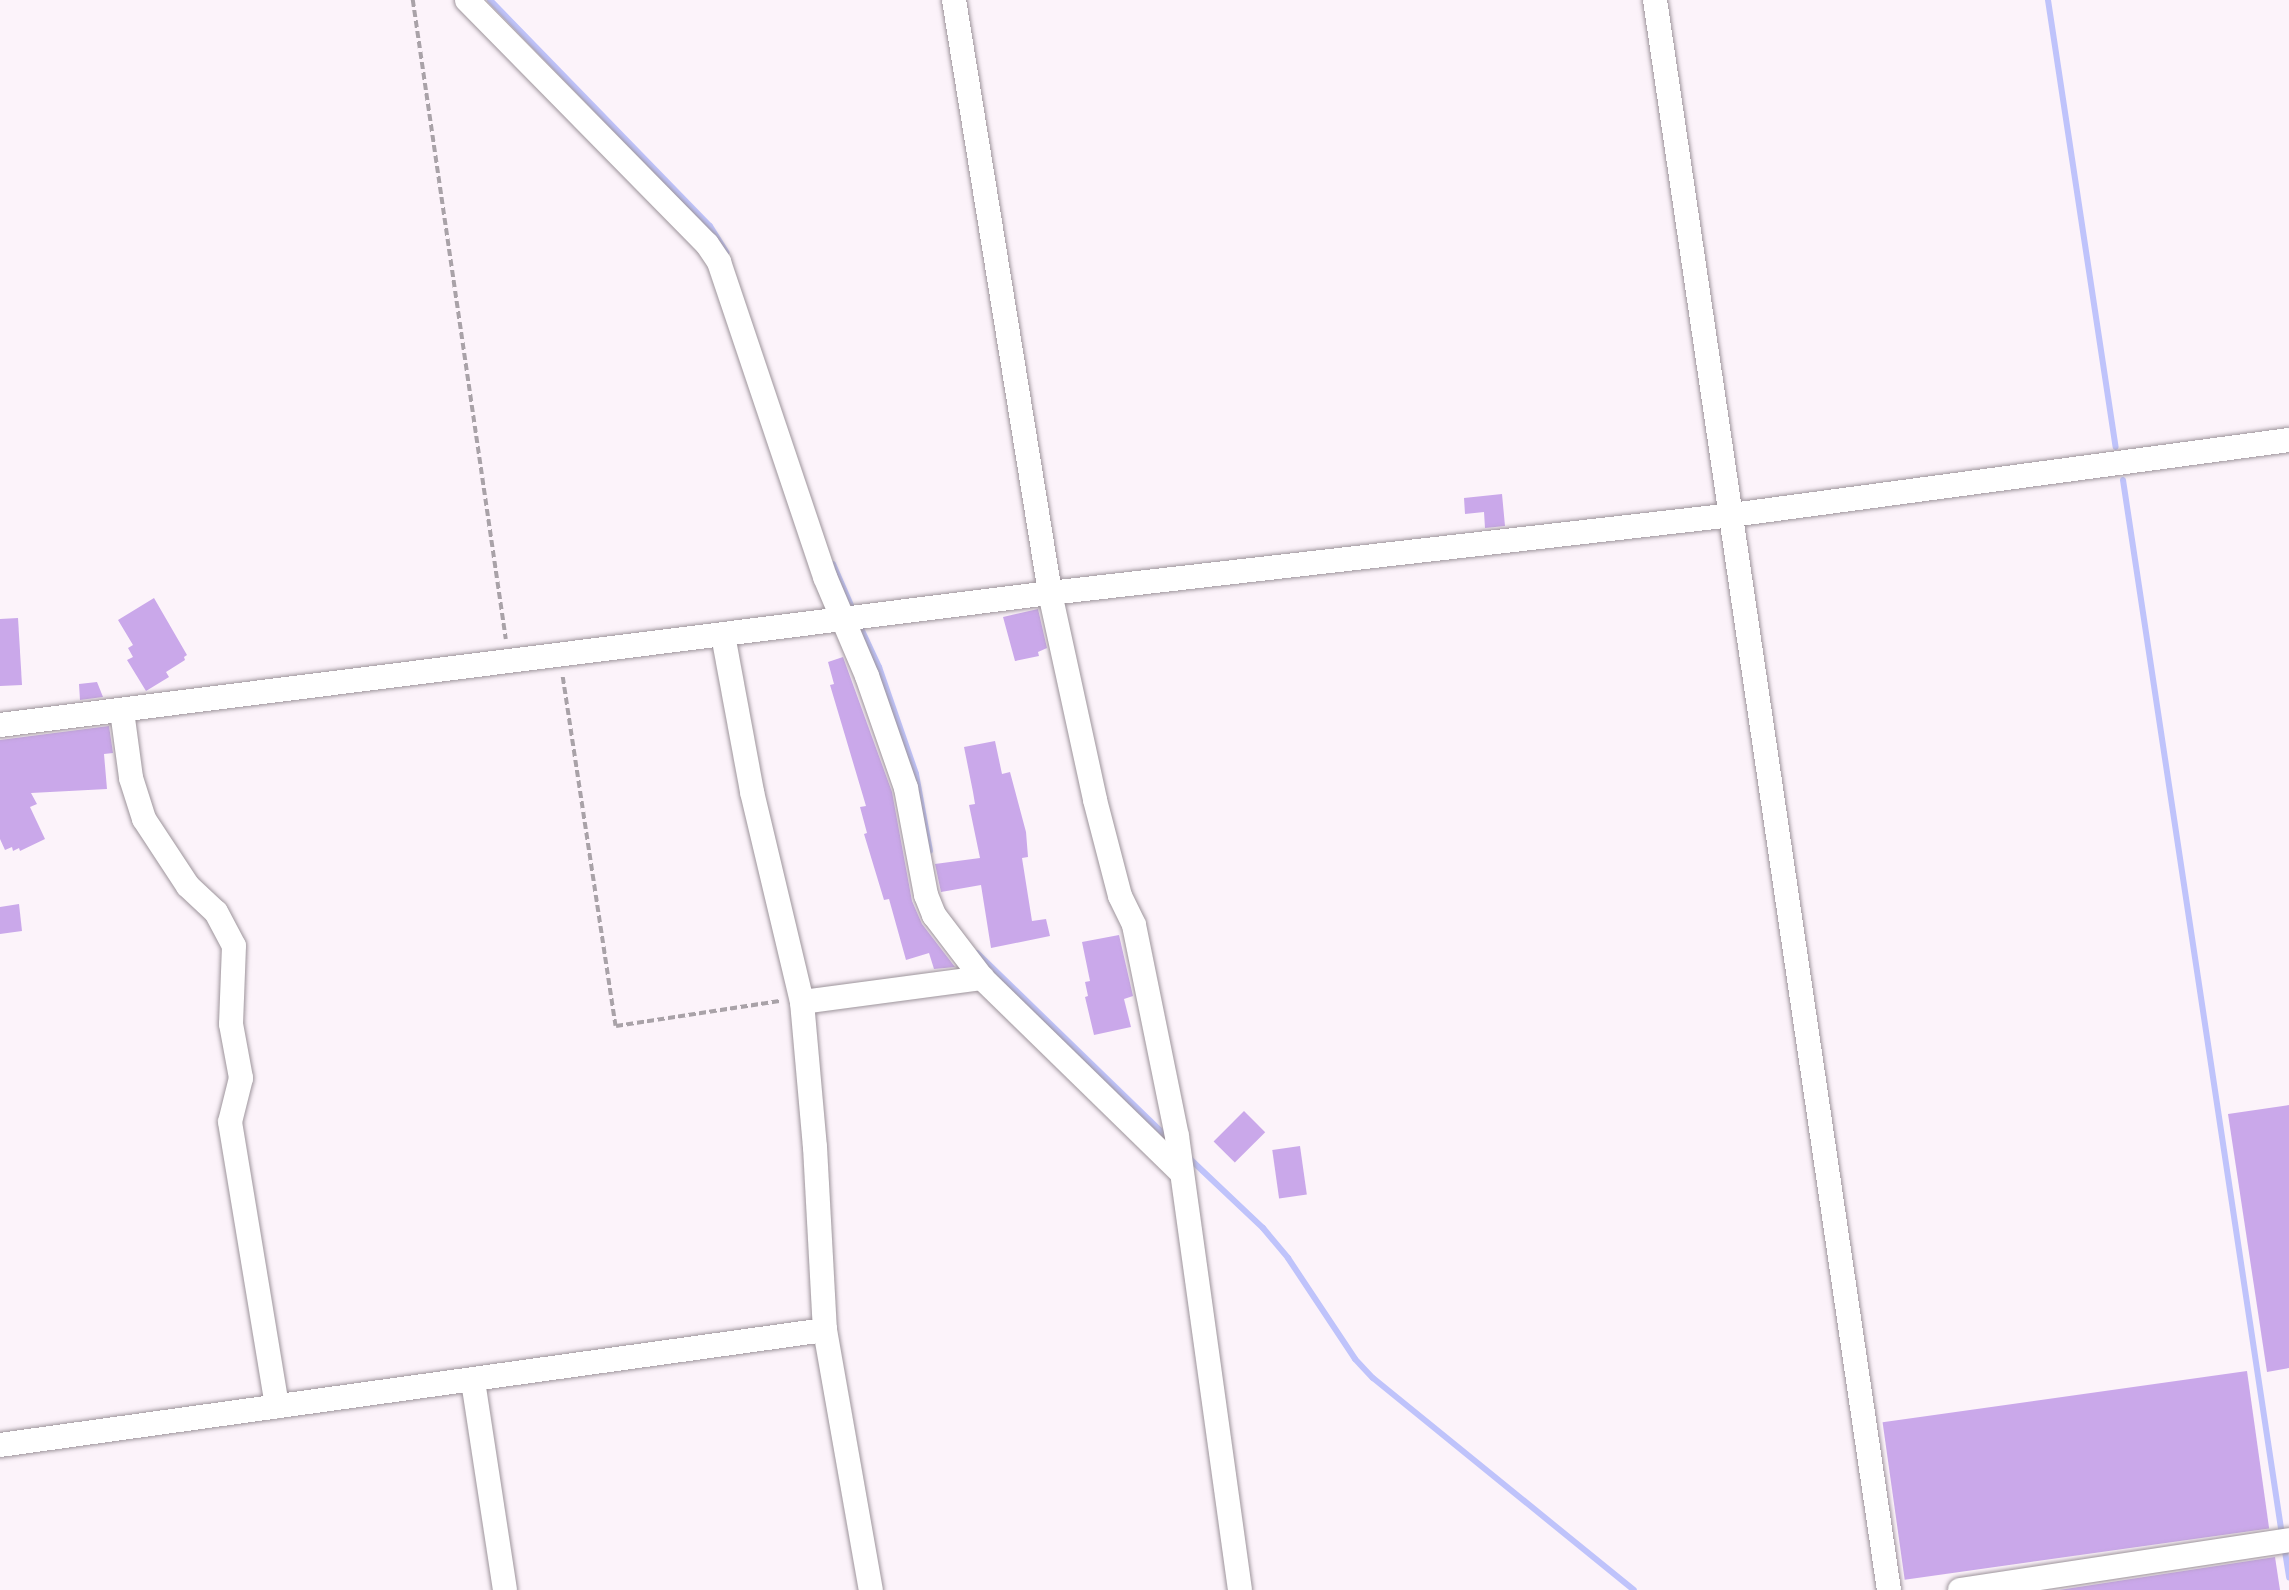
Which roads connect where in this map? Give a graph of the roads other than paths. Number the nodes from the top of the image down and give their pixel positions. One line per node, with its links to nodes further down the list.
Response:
1 (467, 0): 7 (street)
2 (954, 0): 6 (street)
3 (1655, 0): 5 (street)
4 (2289, 440): 5 (street)
5 (1732, 515): 6 (street); 22 (street)
6 (1050, 593): 7 (street); 13 (street)
7 (853, 619): 8 (street); 11 (street)
8 (723, 635): 9 (street); 12 (street)
9 (122, 711): 10 (street); 16 (street)
10 (0, 725)
11 (982, 978): 12 (street); 13 (street)
12 (802, 1002): 14 (street)
13 (1179, 1156): 21 (street)
14 (825, 1330): 15 (street); 20 (street)
15 (473, 1381): 16 (street); 19 (street)
16 (277, 1406): 17 (street)
17 (0, 1445)
18 (2286, 1540): 23 (street)
19 (505, 1590)
20 (871, 1590)
21 (1240, 1590)
22 (1889, 1590)
23 (1960, 1590)

